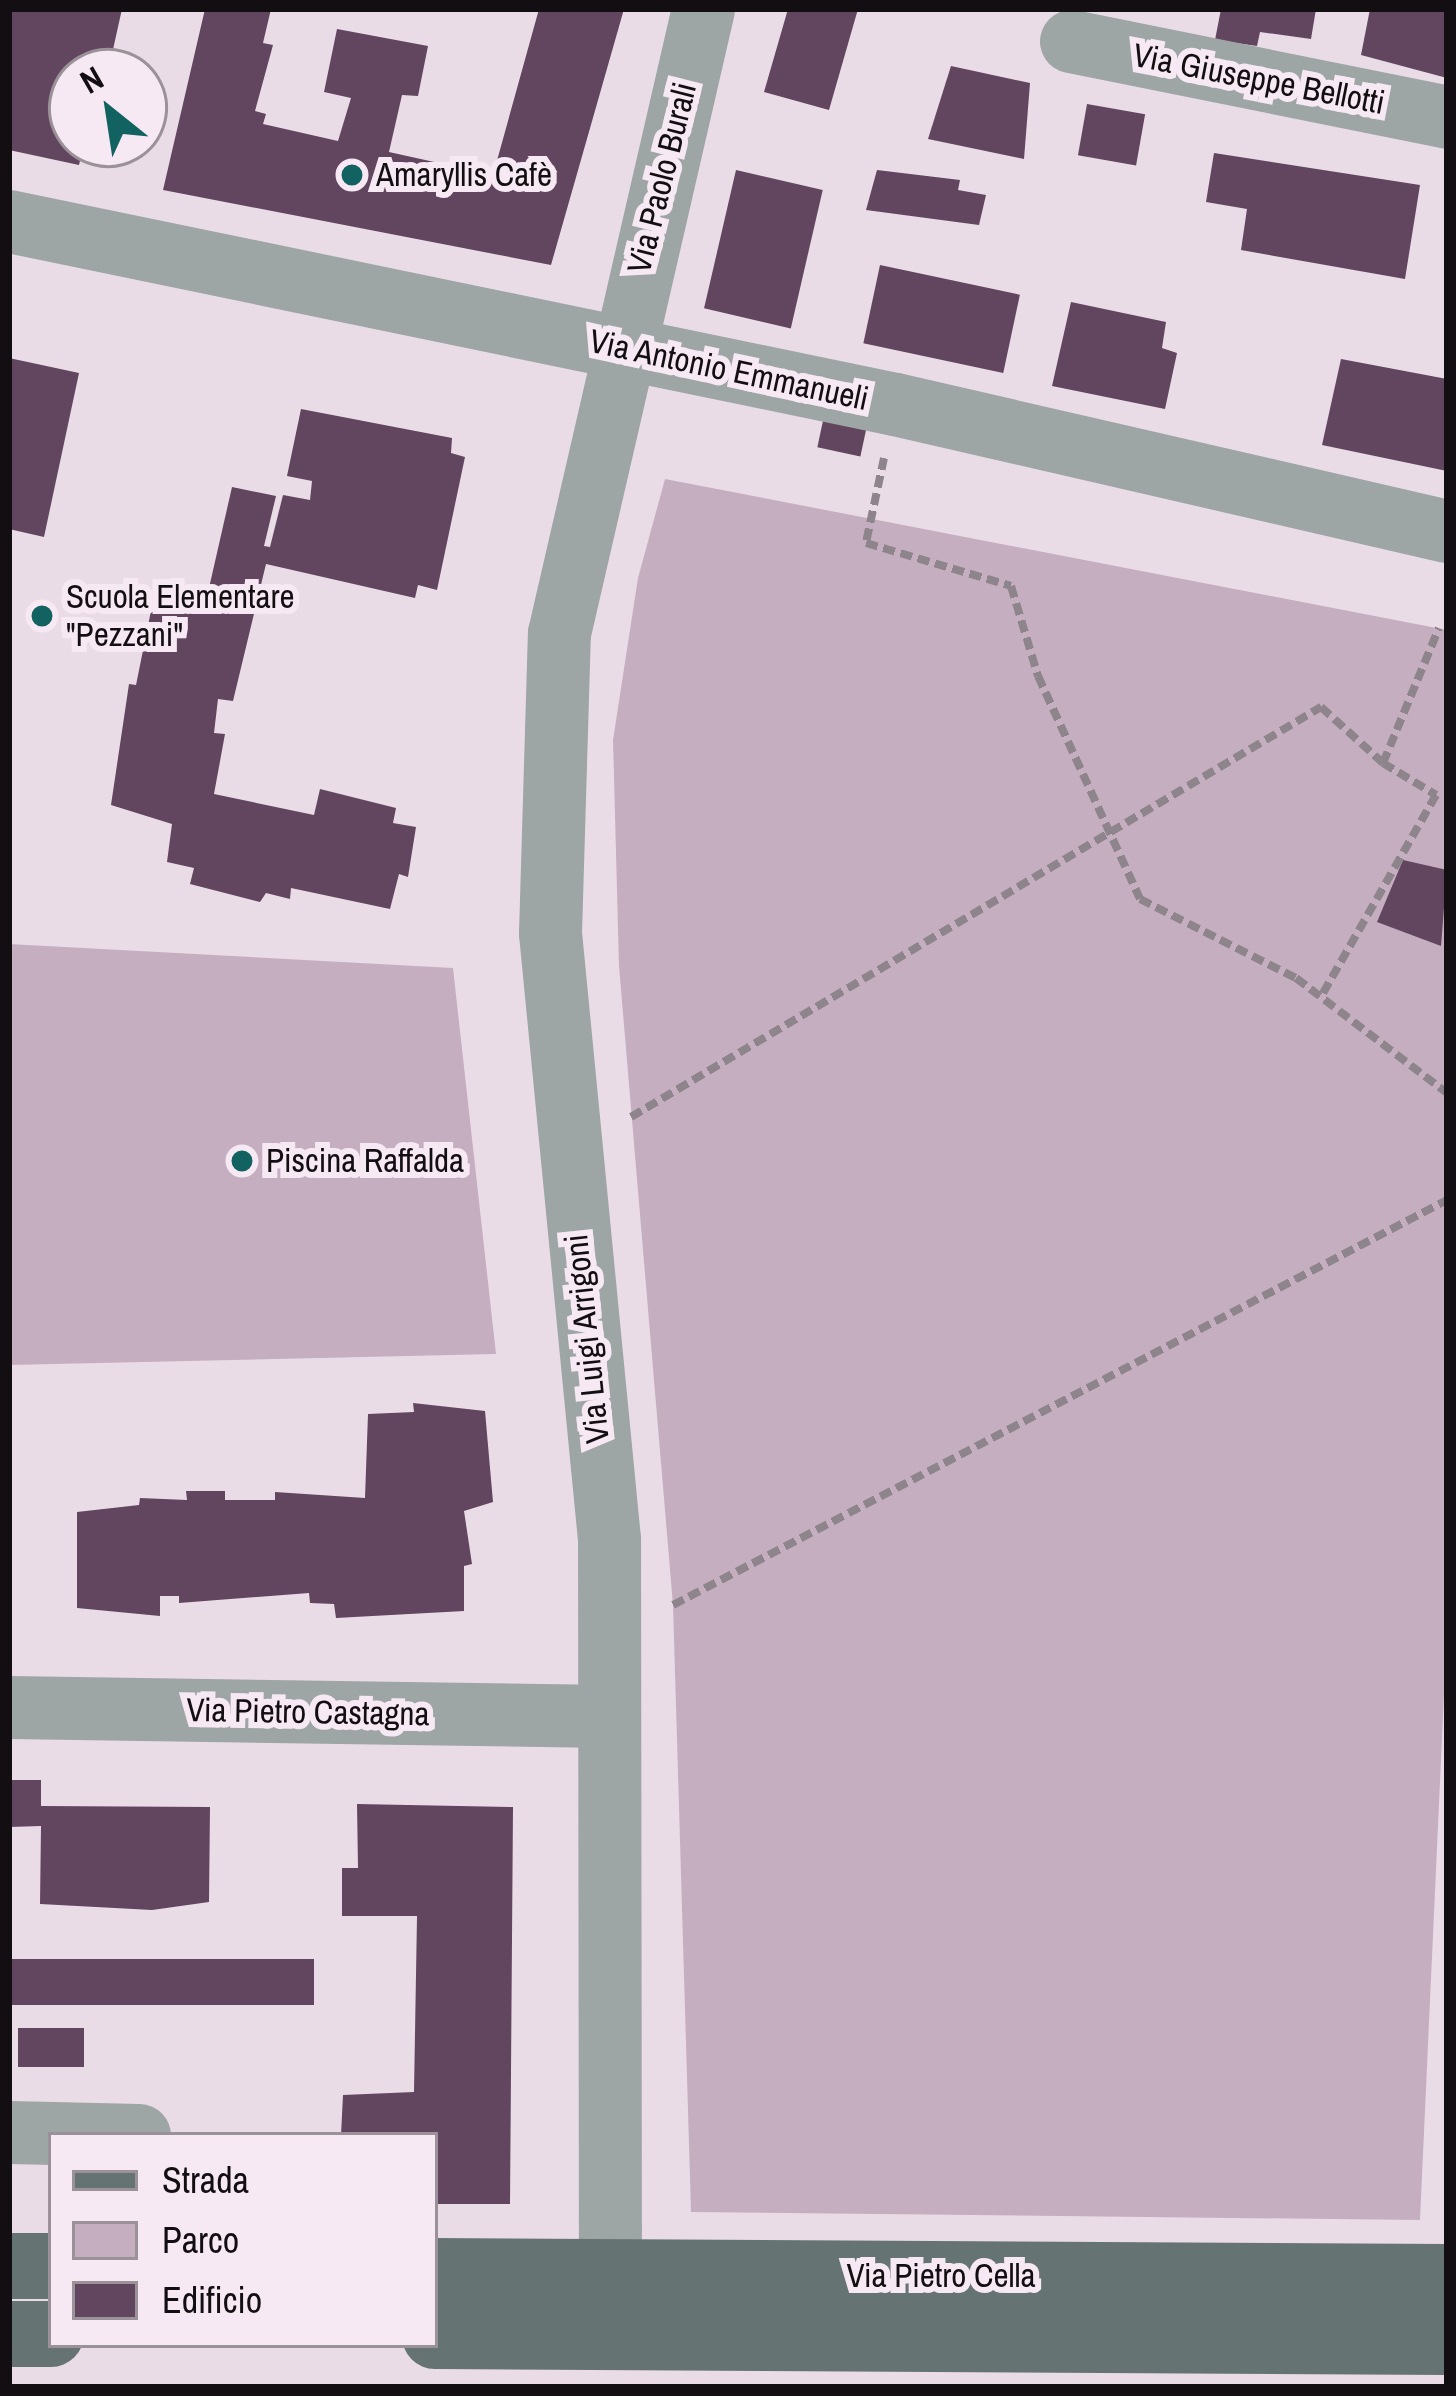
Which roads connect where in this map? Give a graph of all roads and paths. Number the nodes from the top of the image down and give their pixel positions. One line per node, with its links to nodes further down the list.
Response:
1 (703, 9): 5 (street, Via Paolo Burali)
2 (1071, 41): 3 (street, Via Giuseppe Bellotti)
3 (1447, 117)
4 (9, 221): 5 (street, Via Antonio Emmanueli)
5 (620, 347): 6 (street, Via Antonio Emmanueli); 17 (street, Via Luigi Arrigoni)
6 (895, 404): 7 (street, Via Antonio Emmanueli); 10 (path)
7 (1447, 531)
8 (1439, 628): 9 (path)
9 (1383, 763): 10 (path); 11 (path)
10 (1112, 830): 11 (path); 13 (path)
11 (1321, 997): 12 (path)
12 (1447, 1093)
13 (631, 1117)
14 (1447, 1200): 15 (path)
15 (673, 1605)
16 (9, 1707): 17 (street, Via Pietro Castagna)
17 (608, 1716): 24 (street, Via Luigi Arrigoni)
18 (9, 2132): 19 (street)
19 (48, 2133)
20 (9, 2266): 21 (main road)
21 (48, 2266)
22 (438, 2272): 24 (main road, Via Pietro Cella)
23 (1447, 2277): 24 (main road, Via Pietro Cella)
24 (610, 2306): 27 (main road, Via Pietro Cella); 28 (main road, Via Pietro Cella)
25 (9, 2334): 26 (main road)
26 (48, 2334)
27 (438, 2335)
28 (1447, 2342)

